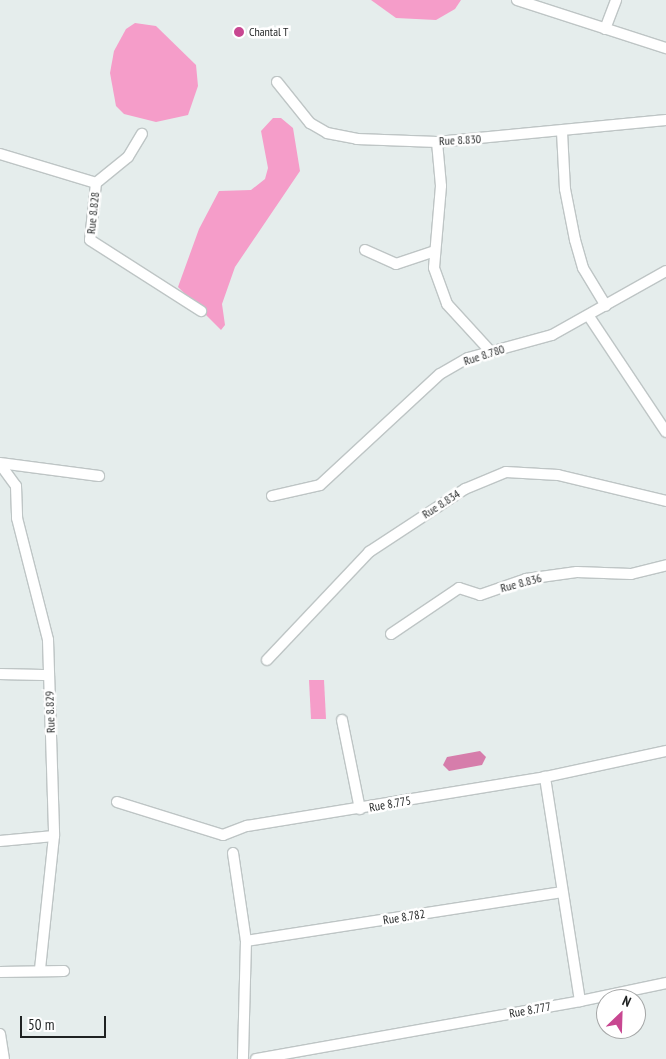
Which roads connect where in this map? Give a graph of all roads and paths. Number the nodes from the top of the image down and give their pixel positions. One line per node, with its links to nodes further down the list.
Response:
1 (517, 0): 3 (street)
2 (616, 0): 3 (street)
3 (605, 28): 4 (street)
4 (666, 48)
5 (277, 82): 9 (street, Rue 8.830)
6 (666, 120): 7 (street, Rue 8.830)
7 (562, 132): 9 (street, Rue 8.830); 15 (street)
8 (142, 134): 11 (street)
9 (437, 142): 13 (street)
10 (0, 154): 11 (street, Rue 8.828)
11 (96, 183): 16 (street, Rue 8.828)
12 (365, 250): 13 (street)
13 (435, 251): 18 (street)
14 (666, 270): 15 (street, Rue 8.780)
15 (606, 306): 17 (street, Rue 8.780)
16 (201, 311)
17 (590, 318): 18 (street, Rue 8.780); 19 (street)
18 (491, 352): 22 (street, Rue 8.780)
19 (666, 432)
20 (0, 464): 21 (street); 28 (street, Rue 8.829)
21 (99, 476)
22 (272, 496)
23 (666, 501): 26 (street, Rue 8.834)
24 (666, 565): 25 (street, Rue 8.836)
25 (391, 634)
26 (267, 660)
27 (0, 674): 28 (street)
28 (49, 675): 34 (street, Rue 8.829)
29 (342, 720): 33 (street)
30 (666, 751): 31 (street, Rue 8.775)
31 (544, 777): 33 (street, Rue 8.775); 37 (street)
32 (117, 802): 33 (street, Rue 8.775)
33 (360, 809)
34 (54, 836): 35 (street); 39 (street, Rue 8.829)
35 (0, 841)
36 (233, 853): 38 (street)
37 (562, 892): 38 (street, Rue 8.782); 43 (street)
38 (246, 941): 46 (street)
39 (40, 969): 40 (street); 41 (street)
40 (0, 972)
41 (64, 972)
42 (666, 983): 43 (street, Rue 8.777)
43 (580, 1001): 47 (street, Rue 8.777)
44 (0, 1034): 45 (street)
45 (4, 1059)
46 (243, 1059)
47 (256, 1059)

